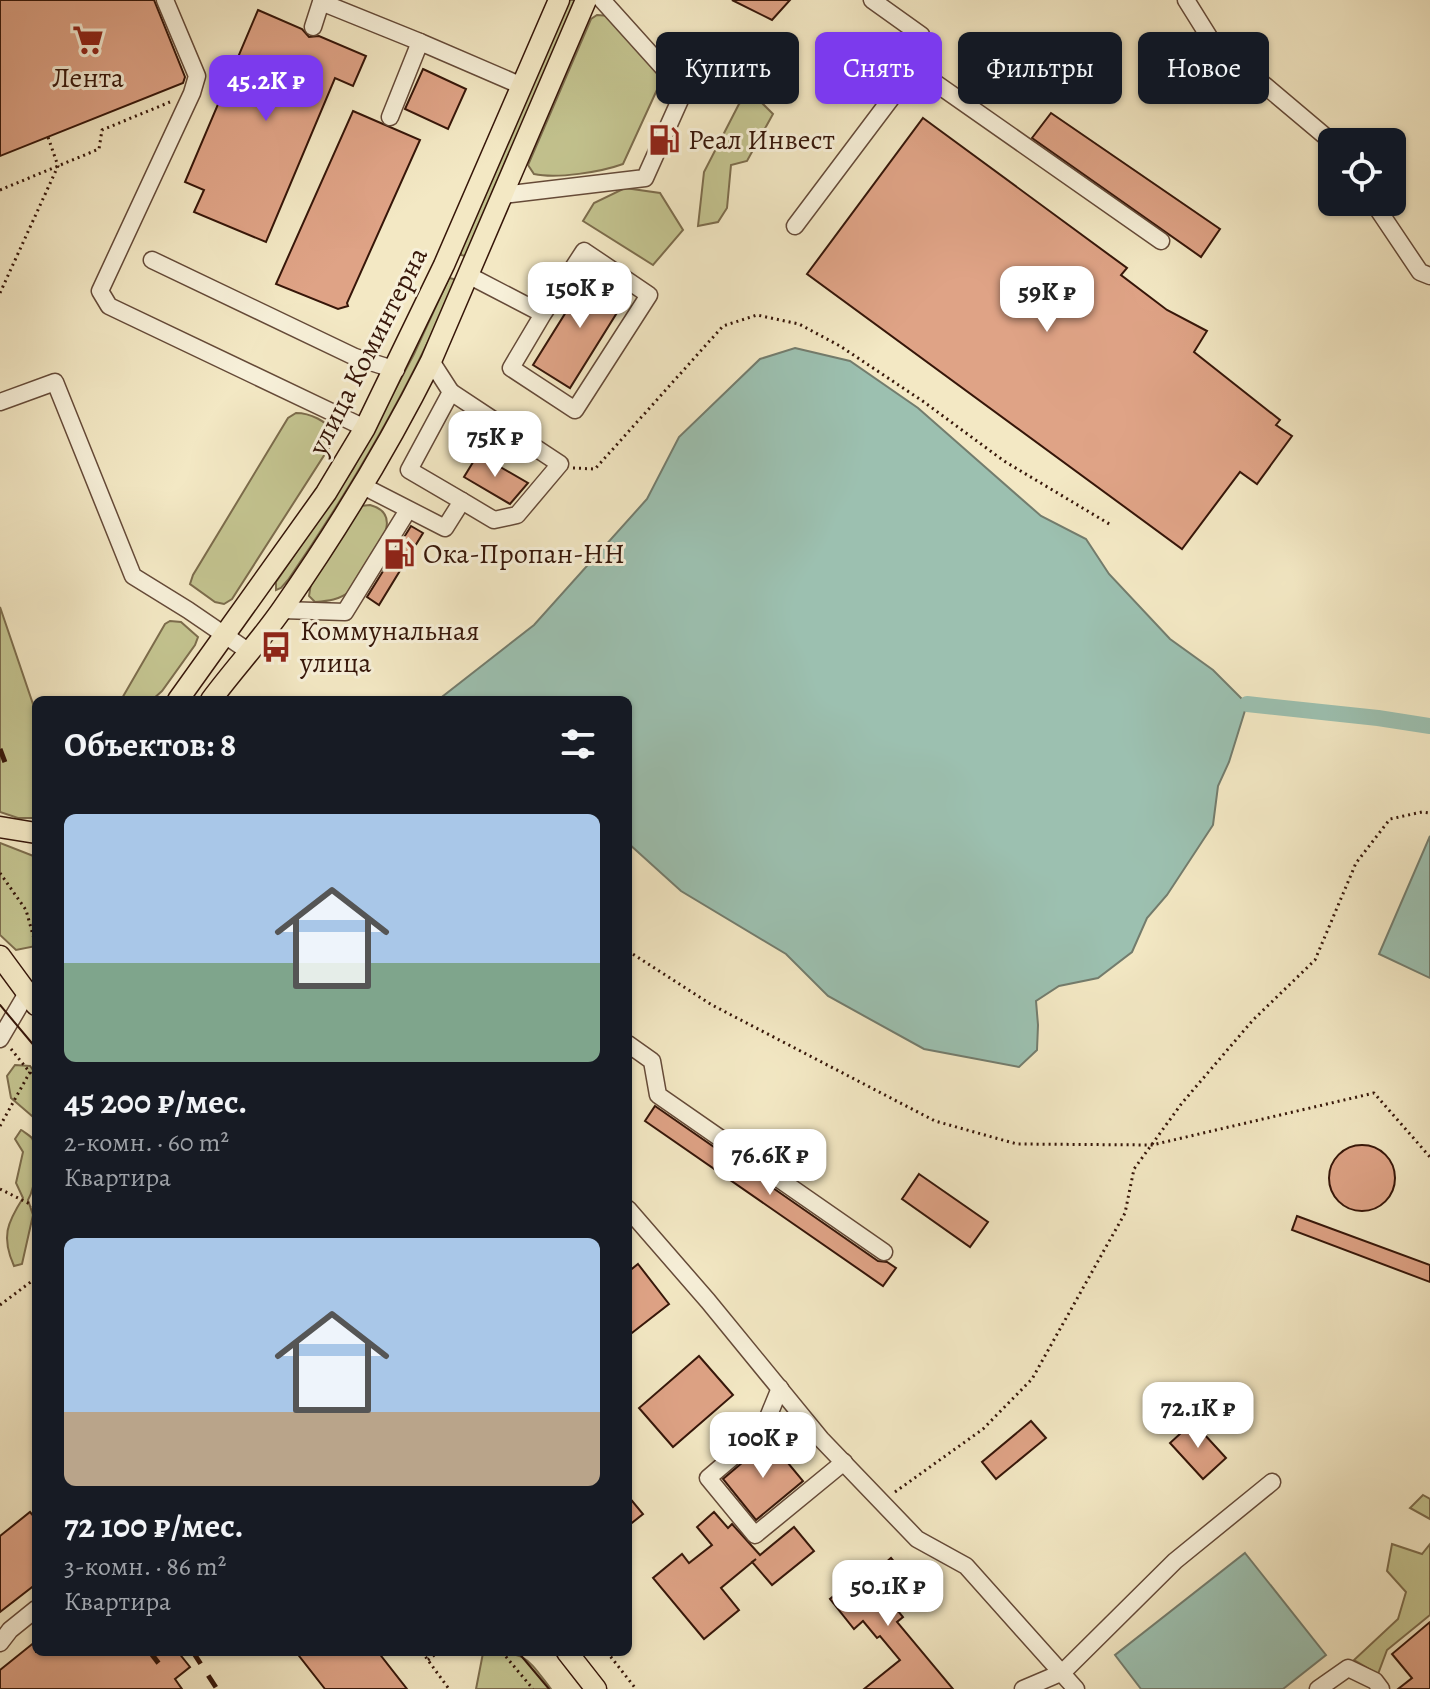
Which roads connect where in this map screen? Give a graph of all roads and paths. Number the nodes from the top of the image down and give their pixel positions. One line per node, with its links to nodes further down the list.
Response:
1 (165, 0): 12 (street)
2 (559, 0): 10 (main road, улица Коминтерна)
3 (586, 0): 19 (main road, улица Коминтерна)
4 (602, 0): 19 (street)
5 (872, 0): 8 (street)
6 (1186, 0): 15 (street)
7 (313, 27): 9 (street)
8 (917, 32)
9 (420, 42): 10 (street); 14 (street)
10 (522, 86): 24 (main road, улица Коминтерна)
11 (942, 88): 22 (street)
12 (192, 93): 17 (path); 33 (street)
13 (887, 104): 21 (street)
14 (390, 117)
15 (1318, 130)
16 (48, 137): 17 (path)
17 (58, 166): 18 (path); 27 (path)
18 (0, 190)
19 (503, 195): 25 (main road, улица Коминтерна)
20 (1382, 216): 26 (street)
21 (795, 226)
22 (1161, 241)
23 (152, 260): 30 (street)
24 (444, 265): 25 (main road); 30 (main road, улица Коминтерна)
25 (468, 275): 28 (street); 29 (main road, улица Коминтерна)
26 (1430, 276)
27 (0, 293)
28 (543, 314): 28 (street)
29 (431, 361): 31 (street); 35 (main road, улица Коминтерна)
30 (396, 370): 33 (main road, улица Коминтерна)
31 (451, 392): 34 (street); 36 (street)
32 (0, 402): 40 (street)
33 (365, 428): 40 (main road, улица Коминтерна)
34 (560, 464): 36 (street); 38 (path)
35 (363, 486): 37 (street); 39 (main road, улица Коминтерна)
36 (462, 501): 37 (street)
37 (408, 510): 39 (street)
38 (1111, 525)
39 (282, 610): 41 (main road, улица Коминтерна)
40 (224, 635): 41 (street); 42 (main road, улица Коминтерна)
41 (248, 651): 43 (main road, улица Коминтерна)
42 (181, 696)
43 (214, 696)
44 (1430, 813): 59 (path)
45 (0, 827): 46 (main road)
46 (32, 832)
47 (0, 873): 48 (path)
48 (32, 932)
49 (632, 954): 59 (path)
50 (0, 956): 51 (main road)
51 (32, 991)
52 (32, 993): 53 (street)
53 (0, 1039)
54 (632, 1047): 64 (street)
55 (17, 1056): 56 (path)
56 (30, 1072): 57 (path); 58 (path)
57 (32, 1075)
58 (0, 1126)
59 (1152, 1145): 60 (path); 70 (path)
60 (1430, 1157)
61 (0, 1189): 62 (path)
62 (32, 1205)
63 (632, 1214): 67 (street)
64 (884, 1252)
65 (32, 1281): 66 (path)
66 (0, 1305)
67 (780, 1388): 68 (street); 68 (street)
68 (844, 1462): 70 (street)
69 (1272, 1482): 79 (street)
70 (882, 1502): 79 (street)
71 (32, 1612): 72 (street)
72 (0, 1643)
73 (425, 1656): 78 (path)
74 (433, 1656): 78 (path)
75 (505, 1656): 81 (path)
76 (570, 1656): 82 (main road)
77 (610, 1656): 83 (path)
78 (428, 1660): 80 (path)
79 (1063, 1672): 84 (street); 85 (street)
80 (449, 1689)
81 (533, 1689)
82 (596, 1689)
83 (636, 1689)
84 (1023, 1689)
85 (1076, 1689)
86 (1318, 1689): 87 (street)
87 (1381, 1689)

